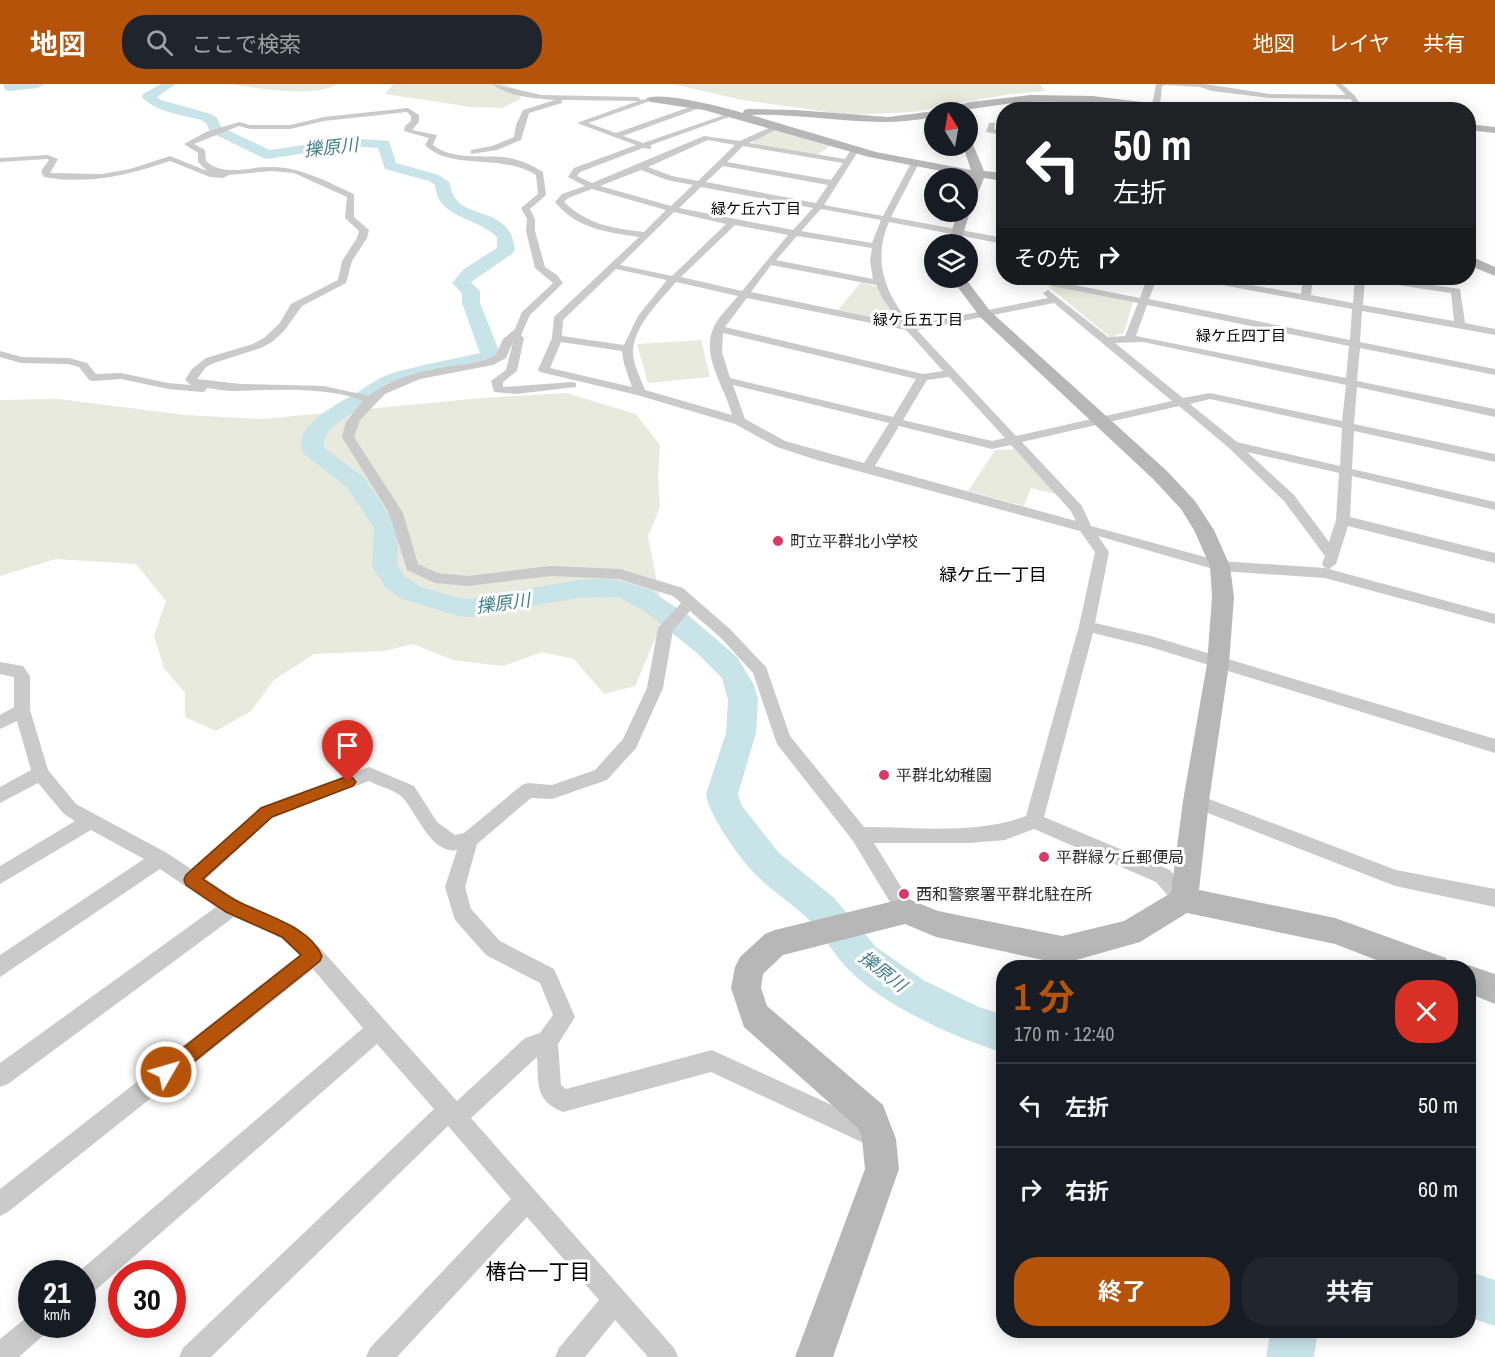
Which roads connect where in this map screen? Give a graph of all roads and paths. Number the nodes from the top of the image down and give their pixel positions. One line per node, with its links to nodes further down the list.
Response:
1 (495, 84): 6 (street)
2 (1163, 84): 10 (street)
3 (1168, 84): 5 (street)
4 (1338, 84): 7 (street)
5 (1198, 85): 7 (street)
6 (567, 97): 8 (street); 25 (street)
7 (1353, 97): 11 (street)
8 (651, 99): 12 (street); 21 (street)
9 (996, 102): 13 (street)
10 (1157, 102)
11 (1356, 102)
12 (704, 105): 14 (street); 21 (street)
13 (978, 105)
14 (736, 114): 15 (street); 16 (street); 23 (street)
15 (924, 116)
16 (774, 126): 22 (street); 24 (street)
17 (992, 126): 20 (street)
18 (1476, 128): 19 (street)
19 (1495, 130)
20 (996, 131)
21 (615, 136): 23 (street)
22 (742, 143): 26 (street); 29 (street); 30 (street)
23 (644, 146): 26 (street); 38 (street)
24 (855, 150): 29 (street); 31 (street)
25 (453, 155): 33 (street); 73 (street)
26 (671, 156): 32 (street)
27 (973, 156): 34 (street)
28 (0, 160): 33 (street)
29 (846, 161): 36 (street)
30 (722, 163): 36 (street); 37 (street)
31 (914, 165): 34 (street); 41 (street)
32 (641, 167): 37 (street); 38 (street)
33 (225, 173): 86 (street)
34 (979, 175): 35 (street)
35 (996, 176)
36 (834, 183): 39 (street)
37 (701, 184): 39 (street); 40 (street)
38 (592, 186): 40 (street); 45 (street)
39 (818, 207): 41 (street); 43 (street)
40 (673, 208): 42 (street); 45 (street)
41 (887, 219): 44 (street); 48 (street)
42 (734, 221): 43 (street); 53 (street)
43 (794, 232): 48 (street); 49 (street)
44 (940, 234)
45 (645, 235): 51 (street)
46 (978, 239): 47 (street)
47 (996, 241)
48 (875, 246): 54 (street)
49 (769, 262): 54 (street); 63 (street)
50 (1476, 263): 52 (street)
51 (614, 266): 53 (street); 74 (street)
52 (1495, 272)
53 (677, 278): 63 (street); 78 (street)
54 (879, 283): 70 (street)
55 (1041, 285): 65 (street)
56 (1065, 285): 66 (street)
57 (1149, 285): 66 (street)
58 (1239, 285): 64 (street)
59 (1307, 285): 64 (street)
60 (1359, 285): 67 (street)
61 (1417, 285): 69 (street)
62 (966, 288): 68 (street)
63 (746, 293): 70 (street); 71 (street)
64 (1306, 297): 67 (street)
65 (1055, 300): 68 (street); 76 (street)
66 (1142, 301): 75 (street); 77 (street)
67 (1357, 306): 69 (street); 77 (street)
68 (985, 314): 70 (street); 92 (street)
69 (1460, 326): 72 (street)
70 (912, 328): 81 (street)
71 (718, 329): 82 (street); 83 (street)
72 (1495, 332)
73 (519, 334): 84 (street); 88 (street)
74 (557, 338): 78 (street); 84 (street)
75 (1130, 338): 76 (street); 85 (street)
76 (1104, 340): 89 (street)
77 (1355, 343): 80 (street); 85 (street)
78 (627, 350): 87 (street)
79 (0, 354): 86 (street)
80 (1495, 372)
81 (953, 373): 82 (street); 95 (street)
82 (923, 377): 91 (street)
83 (726, 380): 91 (street); 93 (street)
84 (598, 383): 87 (street)
85 (1352, 383): 90 (street); 94 (street)
86 (240, 387): 88 (street)
87 (640, 392): 93 (street)
88 (364, 397): 107 (street)
89 (1184, 403): 92 (street); 94 (street); 96 (street)
90 (1495, 412)
91 (898, 420): 95 (street); 98 (street)
92 (1103, 420): 95 (street); 105 (street)
93 (739, 421): 98 (street)
94 (1348, 426): 97 (street); 99 (street)
95 (1014, 439): 102 (street)
96 (1233, 445): 99 (street); 103 (street)
97 (1495, 458)
98 (868, 468): 102 (street)
99 (1346, 470): 100 (street); 101 (street)
100 (1495, 506)
101 (1343, 520): 103 (street); 104 (street)
102 (1086, 530): 105 (street); 109 (street)
103 (1332, 556): 106 (street)
104 (1495, 558)
105 (1220, 566): 106 (street); 110 (street)
106 (1325, 573): 108 (street)
107 (680, 614): 120 (street); 121 (street)
108 (1495, 619)
109 (1087, 626): 110 (street); 119 (street)
110 (1218, 664): 114 (street); 117 (street)
111 (0, 668): 112 (street)
112 (22, 710): 113 (street); 115 (street)
113 (0, 723)
114 (1495, 746)
115 (40, 773): 116 (street); 118 (street)
116 (0, 796)
117 (1196, 801): 125 (street); 126 (street)
118 (92, 821): 122 (street); 123 (street)
119 (1034, 821): 120 (street); 126 (street)
120 (859, 836): 128 (street)
121 (469, 840): 124 (street); 135 (street)
122 (160, 859): 124 (street); 131 (street)
123 (0, 876)
124 (192, 880): 127 (street)
125 (1495, 898)
126 (1184, 900): 128 (street); 130 (street)
127 (232, 907): 129 (street); 136 (street)
128 (906, 911): 138 (street)
129 (314, 956): 134 (street); 140 (street)
130 (1414, 960)
131 (0, 967)
132 (1476, 982): 133 (street)
133 (1495, 989)
134 (378, 1029): 137 (street); 141 (street)
135 (547, 1041): 137 (street); 138 (street)
136 (0, 1076)
137 (453, 1113): 139 (street); 145 (street)
138 (879, 1139): 149 (street)
139 (526, 1200): 142 (street); 146 (street)
140 (0, 1204)
141 (96, 1273)
142 (615, 1299): 147 (street); 148 (street)
143 (21, 1338): 144 (street)
144 (0, 1356)
145 (192, 1357)
146 (379, 1357)
147 (568, 1357)
148 (665, 1357)
149 (814, 1357)

